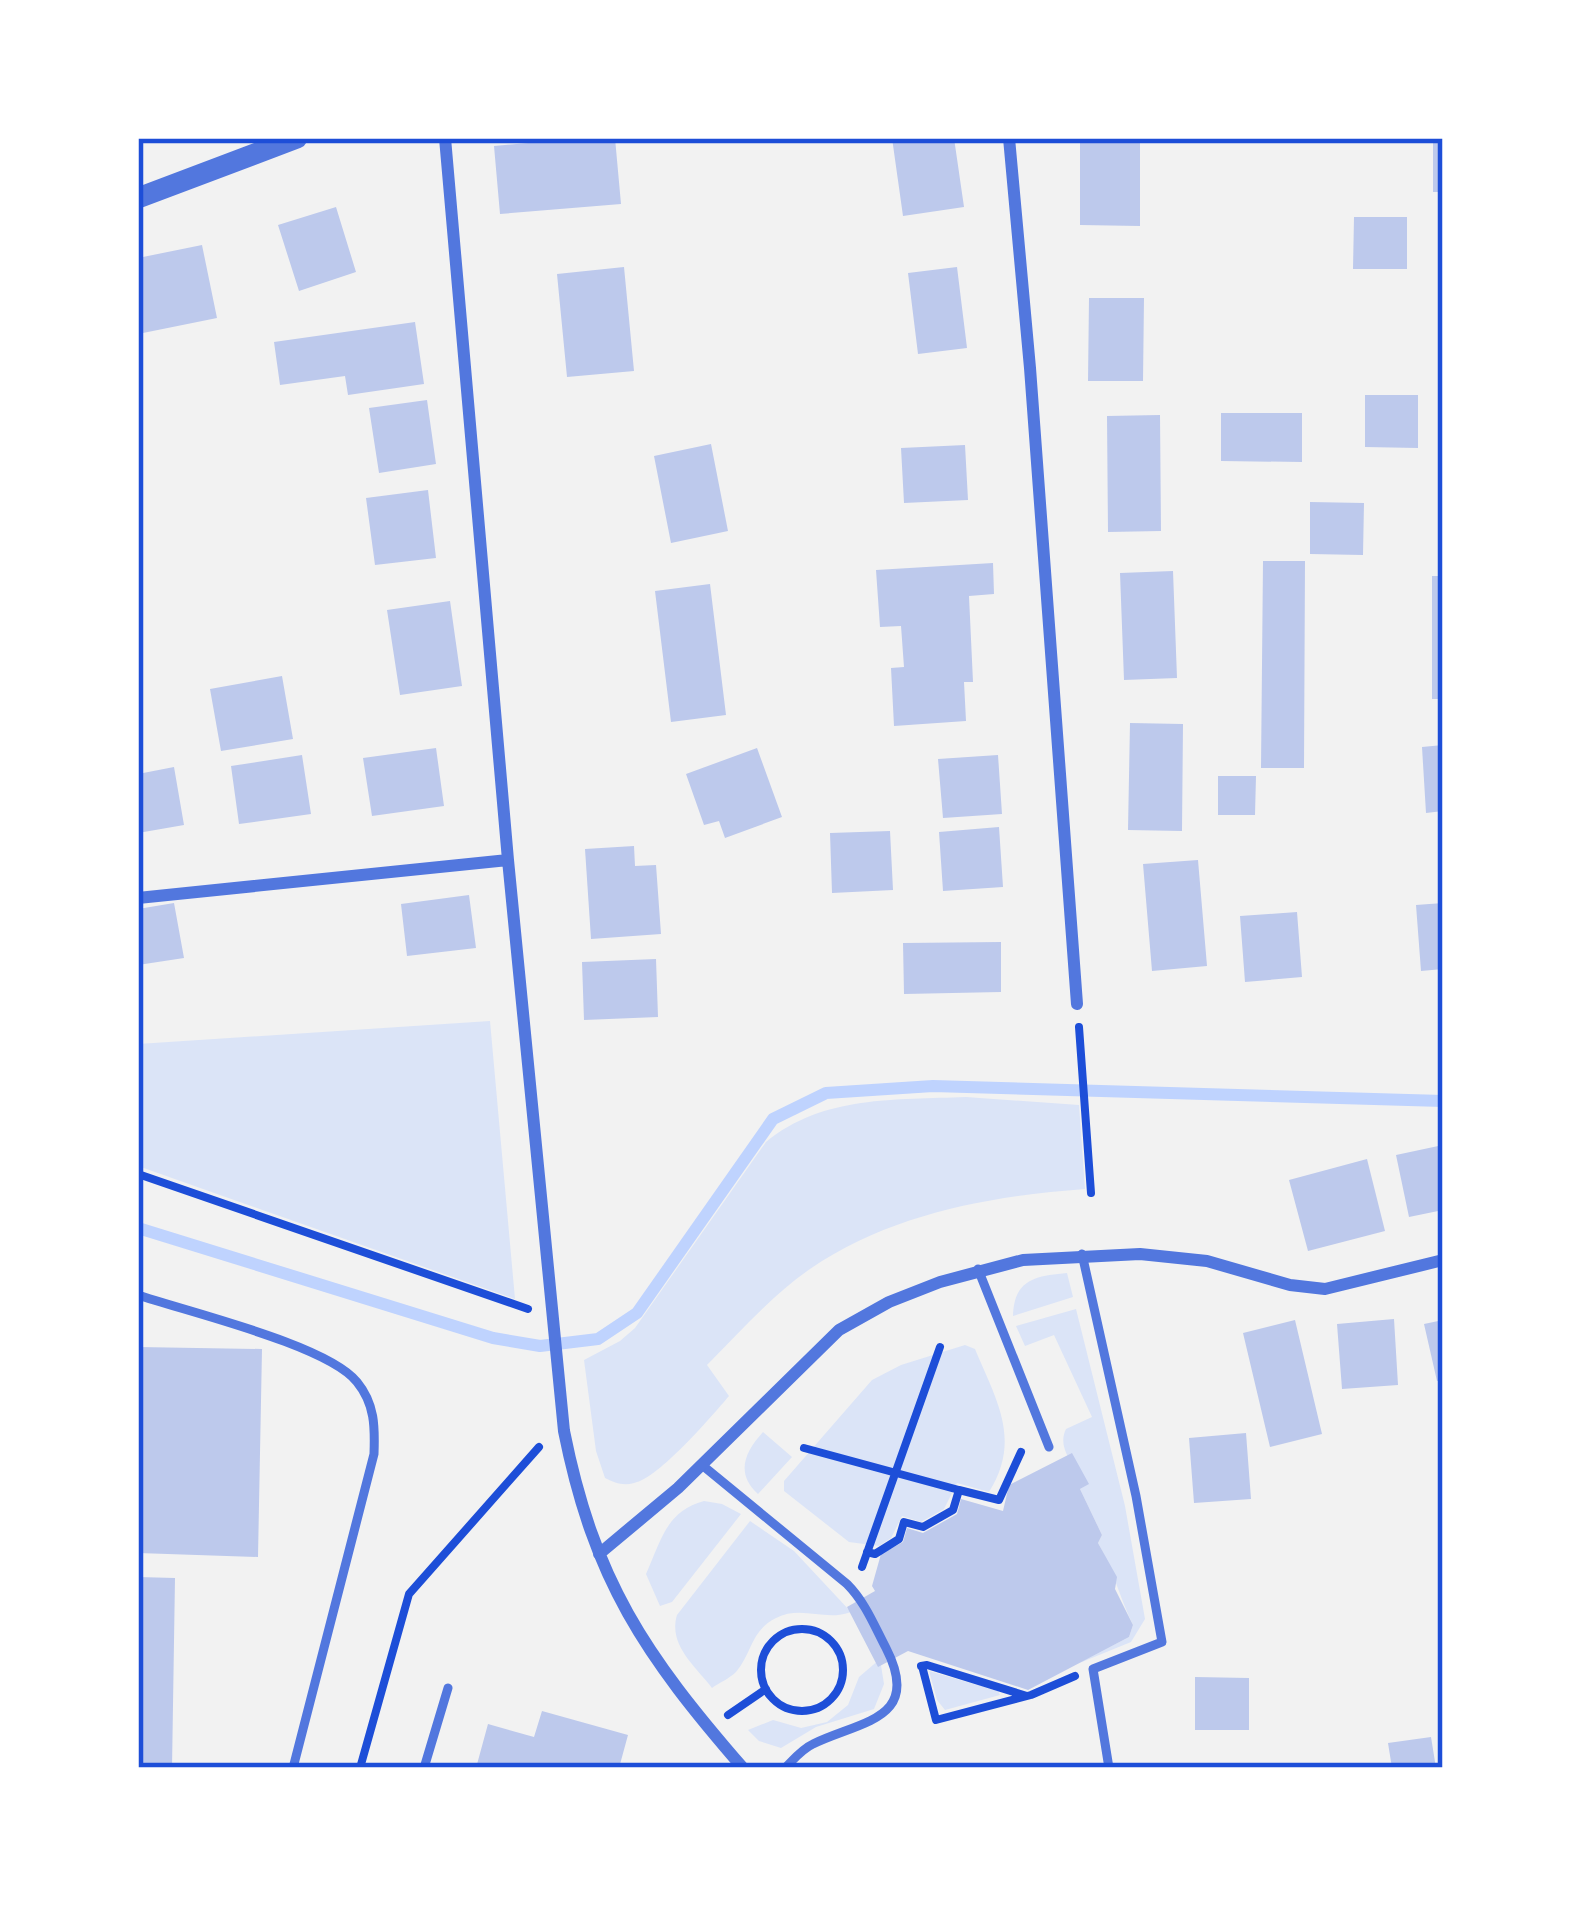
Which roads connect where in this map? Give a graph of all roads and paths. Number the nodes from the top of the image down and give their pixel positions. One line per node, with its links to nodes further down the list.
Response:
1 (297, 138): 4 (street)
2 (445, 138): 5 (street)
3 (1009, 138): 7 (street)
4 (138, 198)
5 (508, 860): 6 (street); 24 (street)
6 (138, 898)
7 (1077, 1004): 9 (path)
8 (138, 1174): 14 (path)
9 (1091, 1193)
10 (1082, 1254): 11 (street); 12 (street); 27 (lane)
11 (1443, 1261)
12 (978, 1269): 17 (lane); 20 (street)
13 (138, 1295): 33 (lane)
14 (528, 1309)
15 (940, 1347): 21 (path)
16 (539, 1447): 34 (path)
17 (1049, 1447)
18 (804, 1448): 21 (path)
19 (1021, 1452): 22 (path)
20 (702, 1465): 24 (street); 25 (lane)
21 (895, 1474): 22 (path); 23 (path)
22 (959, 1490): 23 (path)
23 (868, 1552): 25 (path)
24 (599, 1554): 36 (street)
25 (854, 1591): 37 (lane)
26 (922, 1666): 31 (path)
27 (1093, 1669): 31 (path); 38 (lane)
28 (946, 1670): 31 (path)
29 (448, 1688): 35 (lane)
30 (766, 1689): 30 (path); 32 (path)
31 (1027, 1696)
32 (728, 1715)
33 (292, 1768)
34 (360, 1768)
35 (424, 1768)
36 (742, 1768)
37 (785, 1768)
38 (1108, 1768)

